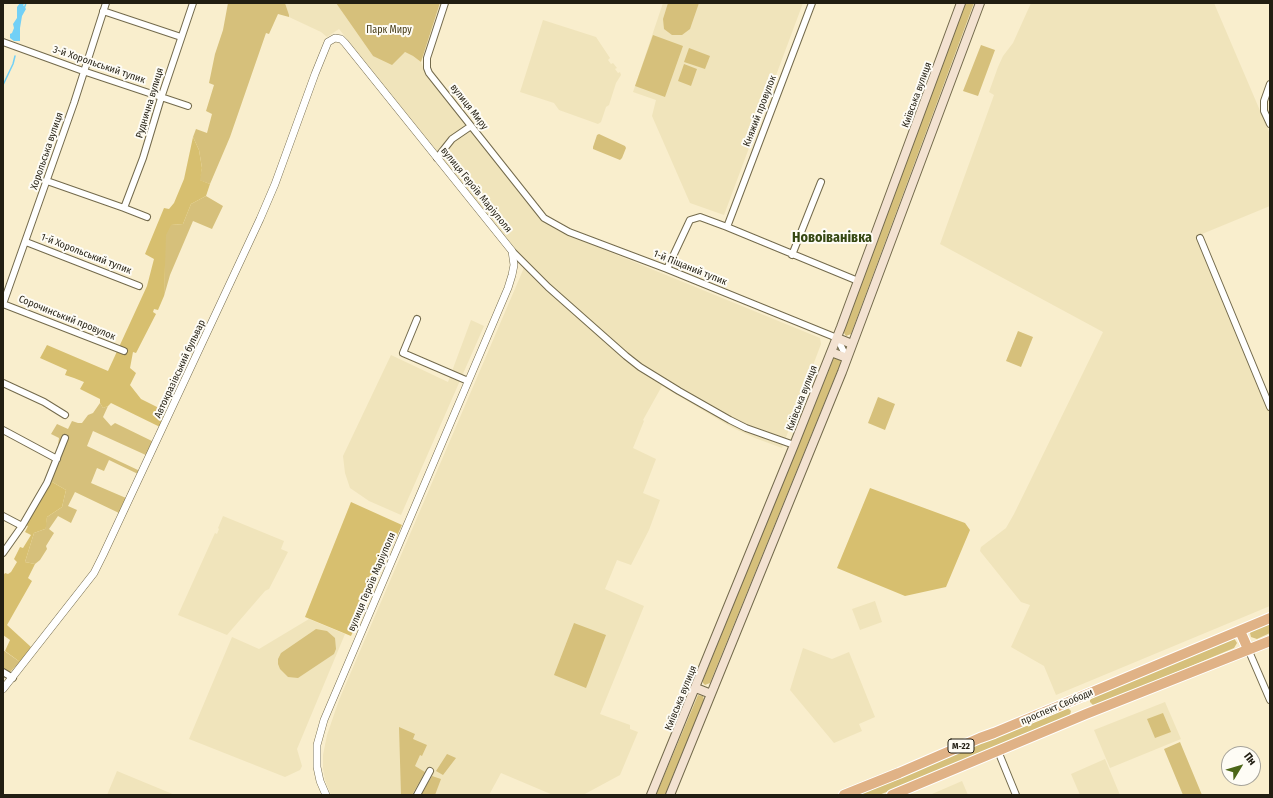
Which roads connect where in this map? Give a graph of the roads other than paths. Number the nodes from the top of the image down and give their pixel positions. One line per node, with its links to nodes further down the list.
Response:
1 (106, 3): 7 (street, Хорольська вулиця)
2 (193, 3): 8 (street, Руднична вулиця)
3 (445, 3): 16 (street, вулиця Миру)
4 (812, 3): 23 (street, Княжий провулок)
5 (961, 3): 29 (main road, Київська вулиця)
6 (980, 3): 34 (main road)
7 (103, 12): 8 (street); 11 (street, Хорольська вулиця)
8 (181, 37): 13 (street, Руднична вулиця)
9 (335, 38): 17 (street, вулиця Героїв Маріуполя); 54 (street, Автокразівський бульвар)
10 (3, 42): 11 (street, 3-й Хорольський тупик)
11 (83, 71): 13 (street, 3-й Хорольський тупик); 18 (street, Хорольська вулиця)
12 (1270, 84): 15 (street)
13 (161, 98): 14 (street, 3-й Хорольський тупик); 20 (street, Руднична вулиця)
14 (188, 106)
15 (1270, 124)
16 (471, 126): 17 (street); 21 (street, вулиця Миру)
17 (437, 158): 26 (street, вулиця Героїв Маріуполя)
18 (47, 181): 20 (street); 25 (street, Хорольська вулиця)
19 (821, 182): 27 (street)
20 (124, 208): 22 (street)
21 (539, 212): 28 (street, 1-й Піщаний тупик)
22 (147, 217)
23 (727, 227): 27 (street); 28 (street)
24 (1200, 238): 40 (street)
25 (26, 242): 30 (street, 1-й Хорольський тупик); 31 (street, Хорольська вулиця)
26 (512, 252): 38 (street, вулиця Героїв Маріуполя); 44 (street)
27 (792, 255): 29 (street)
28 (667, 269): 33 (street, 1-й Піщаний тупик)
29 (858, 282): 33 (main road, Київська вулиця)
30 (139, 286)
31 (3, 304): 35 (street, Сорочинський провулок)
32 (417, 319): 38 (street)
33 (837, 338): 34 (main road); 36 (main road, Київська вулиця); 37 (street)
34 (852, 344): 37 (main road)
35 (124, 351)
36 (831, 352): 37 (main road); 44 (main road, Київська вулиця)
37 (847, 358): 57 (main road)
38 (468, 381): 63 (street, вулиця Героїв Маріуполя)
39 (3, 383): 41 (street)
40 (1270, 407)
41 (65, 415)
42 (3, 430): 45 (street)
43 (65, 438): 45 (street)
44 (794, 446): 55 (main road, Київська вулиця)
45 (58, 459): 47 (street)
46 (3, 516): 47 (street)
47 (22, 526): 48 (street)
48 (3, 553)
49 (1270, 618): 50 (highway, проспект Свободи / М-22)
50 (1240, 631): 52 (highway); 58 (highway, проспект Свободи / М-22)
51 (1270, 640): 52 (highway, проспект Свободи / М-22)
52 (1248, 649): 59 (street); 60 (highway, проспект Свободи / М-22)
53 (3, 672): 54 (street)
54 (13, 678): 56 (street, Автокразівський бульвар)
55 (696, 688): 57 (main road); 65 (main road, Київська вулиця)
56 (3, 689)
57 (711, 694): 66 (main road)
58 (1079, 697): 60 (highway); 67 (highway, проспект Свободи / М-22)
59 (1270, 700)
60 (1086, 714): 61 (highway, проспект Свободи / М-22)
61 (998, 751): 68 (highway, проспект Свободи / М-22); 69 (street)
62 (430, 771): 64 (street)
63 (326, 795)
64 (417, 795)
65 (651, 795)
66 (670, 795)
67 (844, 795)
68 (892, 795)
69 (1016, 795)

